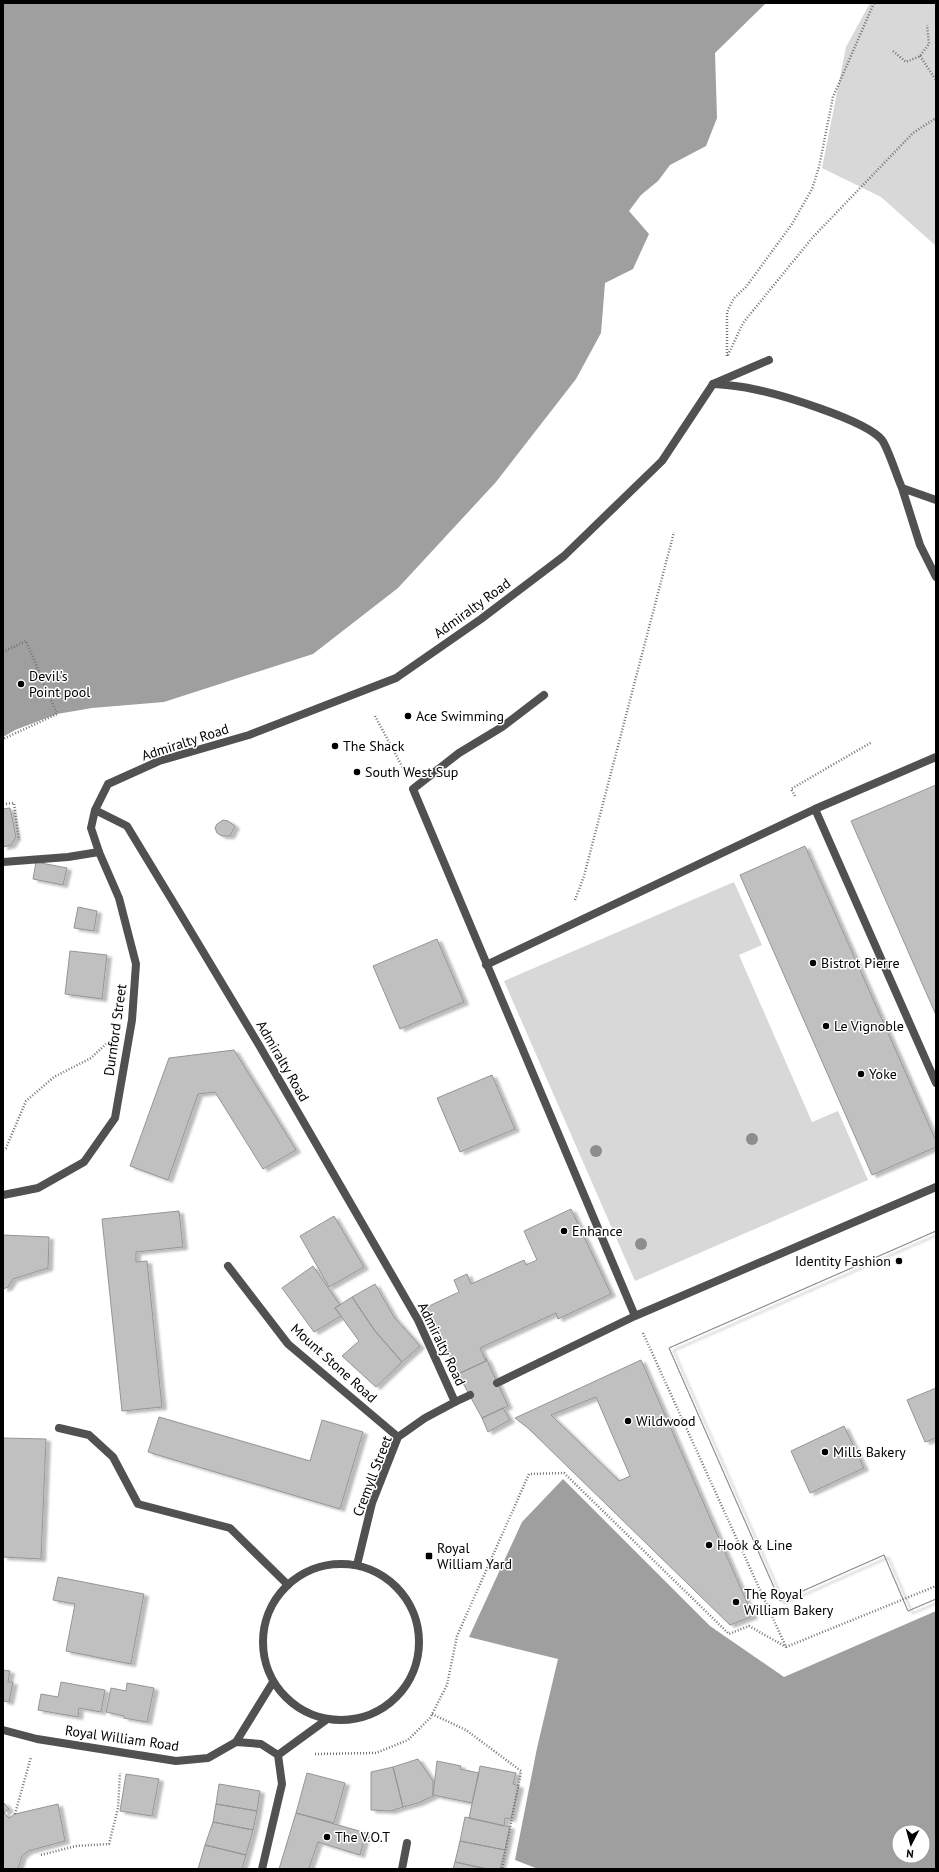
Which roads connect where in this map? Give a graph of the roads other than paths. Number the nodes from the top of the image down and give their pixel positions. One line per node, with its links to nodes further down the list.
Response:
1 (769, 360): 2 (street)
2 (713, 384): 3 (street); 9 (street, Admiralty Road)
3 (902, 488): 4 (street); 5 (street)
4 (936, 500)
5 (936, 577)
6 (544, 696): 12 (street)
7 (936, 756): 8 (street)
8 (815, 809): 12 (street); 13 (street)
9 (95, 810): 10 (street, Durnford Street); 20 (street, Admiralty Road)
10 (99, 852): 11 (street); 15 (street, Durnford Street)
11 (3, 862)
12 (486, 965): 17 (street)
13 (936, 1083)
14 (936, 1187): 17 (street)
15 (3, 1195)
16 (228, 1266): 22 (street, Mount Stone Road)
17 (635, 1316): 18 (street)
18 (497, 1383)
19 (470, 1395): 20 (street, Cremyll Street)
20 (455, 1402): 22 (street, Cremyll Street)
21 (59, 1428): 24 (street)
22 (398, 1437): 23 (street, Cremyll Street)
23 (357, 1565): 24 (street); 26 (street)
24 (288, 1585): 25 (street)
25 (272, 1682): 26 (street); 28 (street)
26 (326, 1720): 29 (street)
27 (3, 1730): 28 (street, Royal William Road)
28 (236, 1742): 29 (street)
29 (278, 1755): 31 (street)
30 (407, 1843): 32 (street)
31 (262, 1869)
32 (402, 1869)

